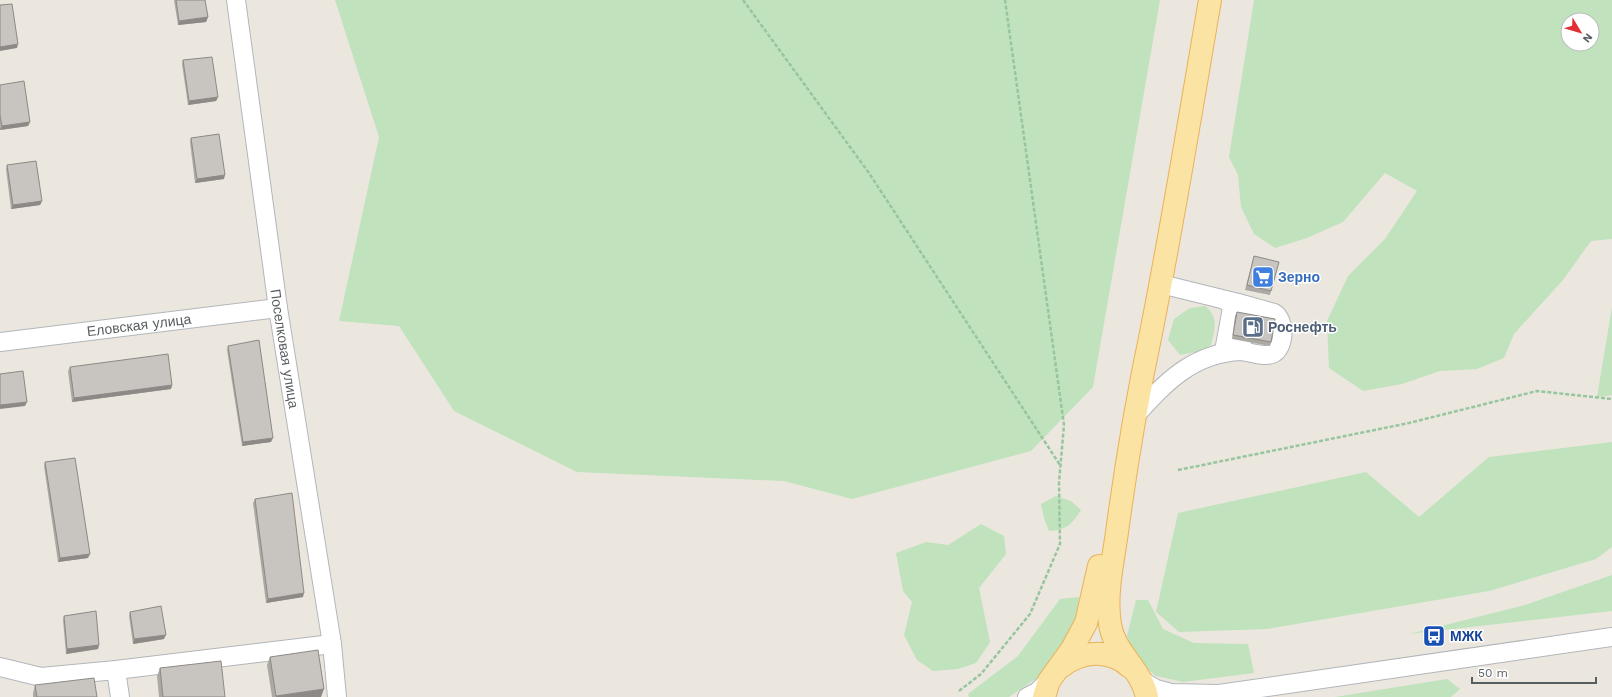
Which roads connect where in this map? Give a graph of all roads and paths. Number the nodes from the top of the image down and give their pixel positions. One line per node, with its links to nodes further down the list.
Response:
1 (236, 0): 6 (street, Поселковая улица)
2 (743, 0): 12 (path)
3 (1005, 0): 12 (path)
4 (1210, 0): 5 (main road)
5 (1160, 284): 7 (street); 11 (main road)
6 (278, 308): 8 (street, Еловская улица); 16 (street, Поселковая улица)
7 (1249, 310): 9 (street); 9 (street)
8 (0, 342)
9 (1247, 349): 11 (street)
10 (1612, 399): 13 (path)
11 (1134, 417): 14 (main road)
12 (1061, 466): 21 (path)
13 (1178, 470)
14 (1123, 482): 19 (main road); 20 (main road)
15 (1612, 637): 22 (street)
16 (332, 644): 18 (street); 24 (street, Поселковая улица)
17 (0, 668): 18 (street)
18 (116, 670): 23 (street)
19 (1055, 673): 20 (main road); 25 (street); 26 (main road)
20 (1144, 689): 22 (street)
21 (959, 691)
22 (1215, 696)
23 (120, 697)
24 (337, 697)
25 (1027, 697)
26 (1044, 697)

